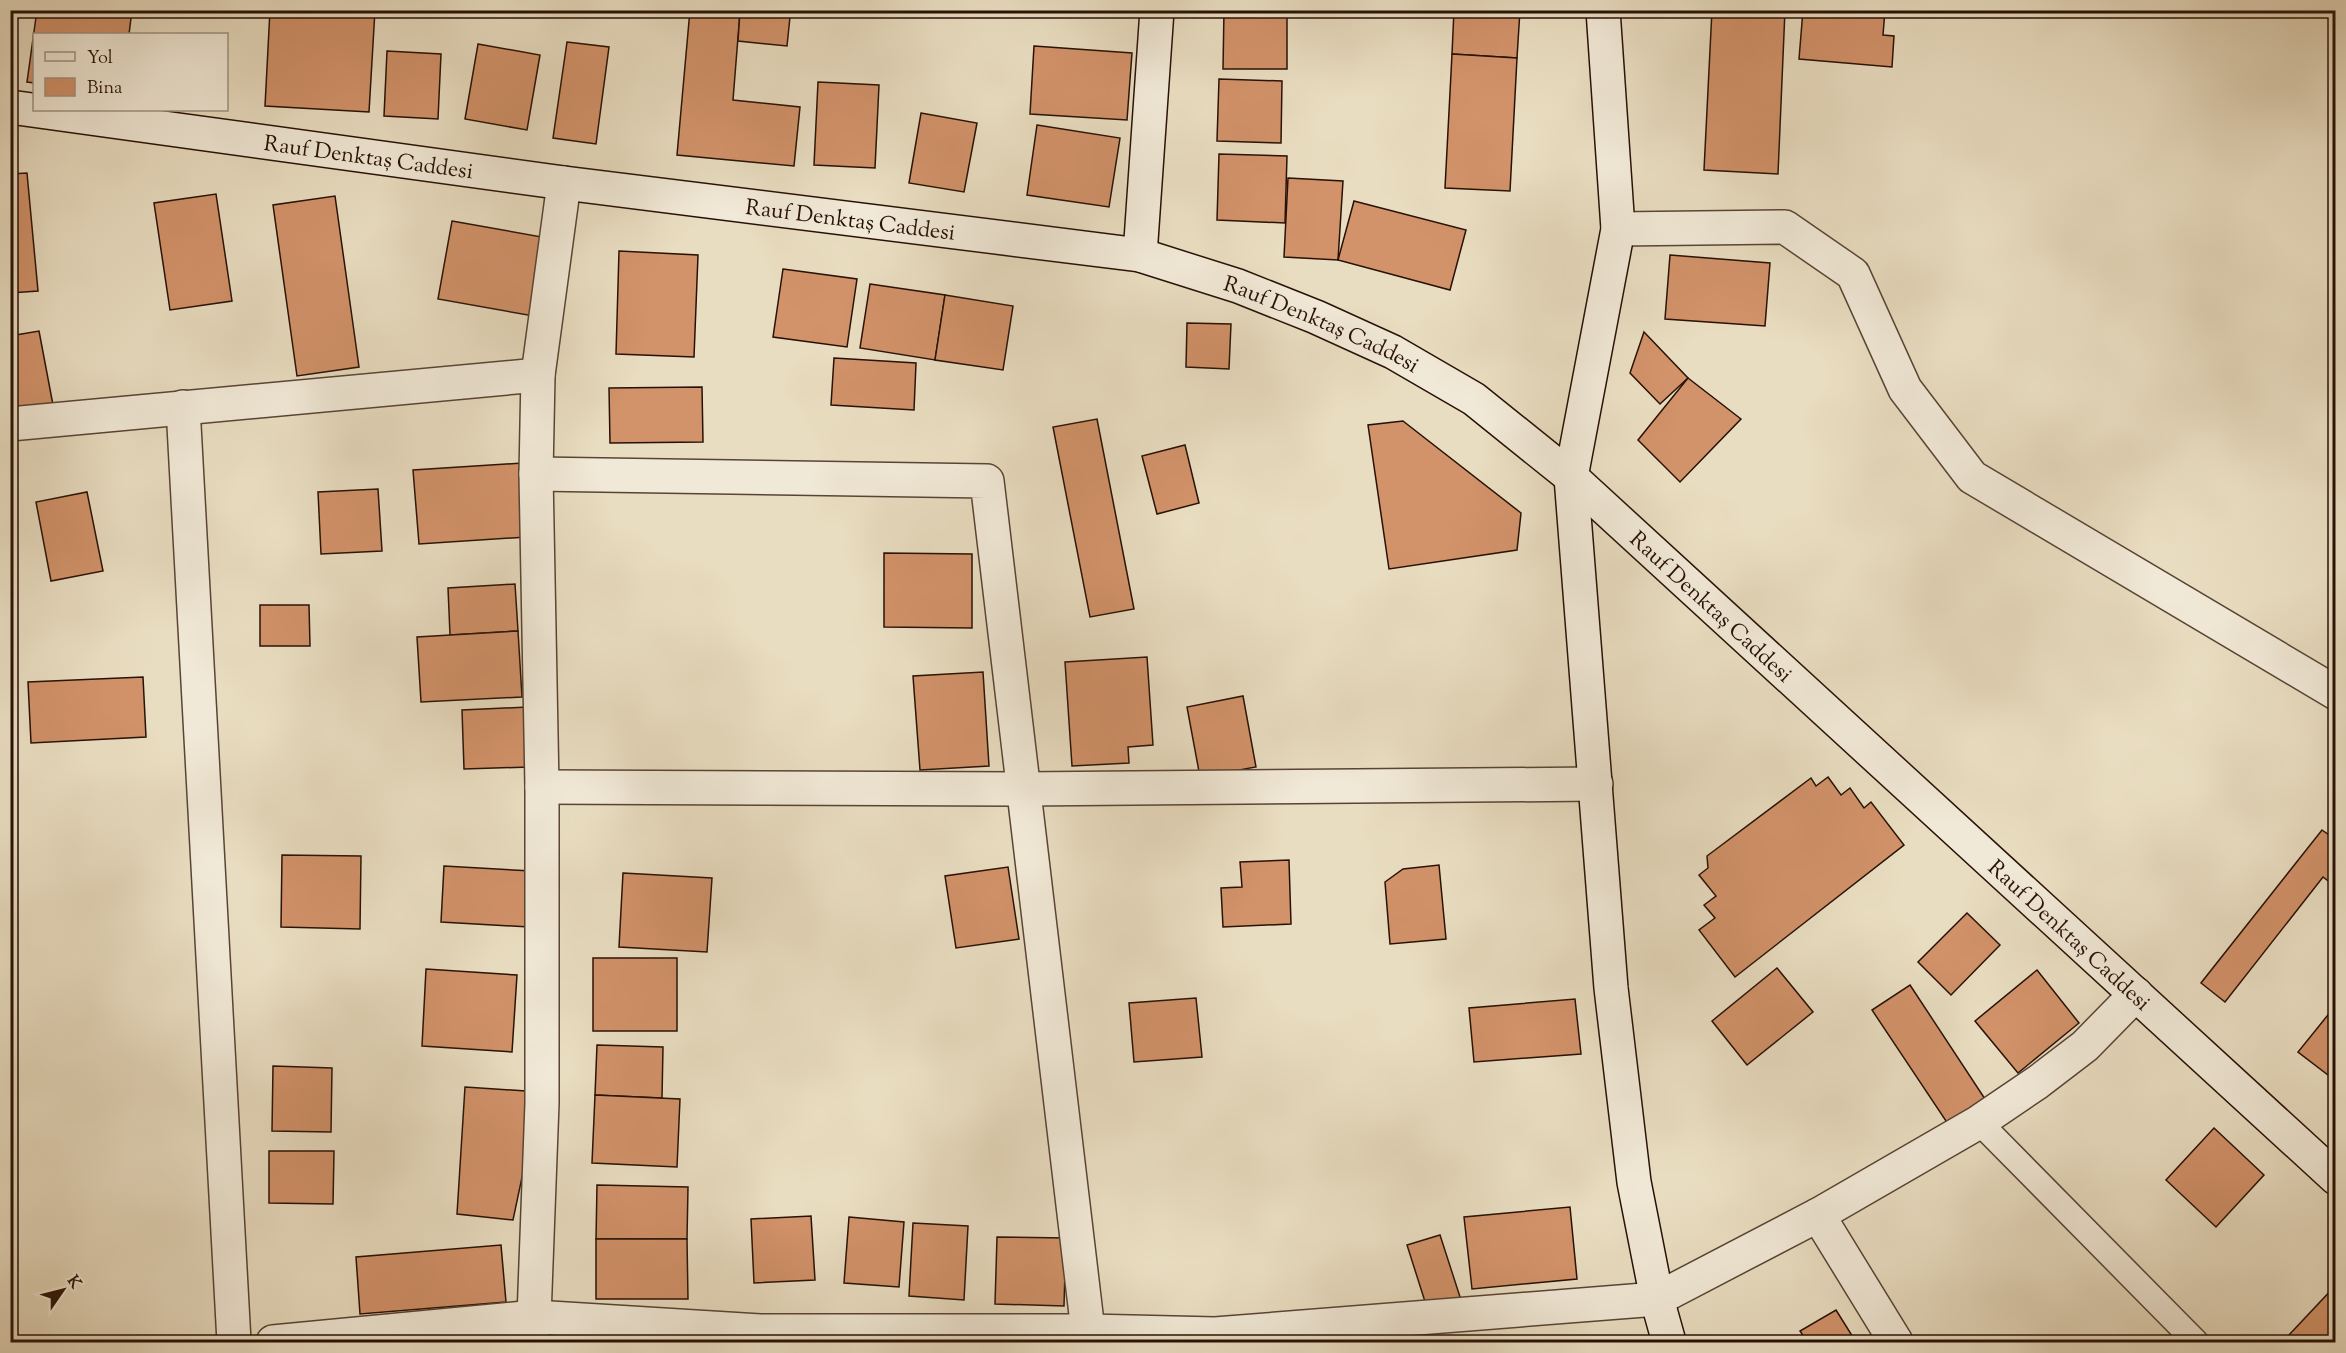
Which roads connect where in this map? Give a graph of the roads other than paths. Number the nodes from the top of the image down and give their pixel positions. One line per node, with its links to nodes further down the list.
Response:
1 (1157, 10): 8 (street)
2 (1603, 10): 7 (street)
3 (10, 107): 4 (street, Rauf Denktaş Caddesi)
4 (33, 110)
5 (39, 111): 6 (street, Rauf Denktaş Caddesi)
6 (564, 183): 8 (street, Rauf Denktaş Caddesi); 9 (street)
7 (1618, 229): 13 (street); 14 (street)
8 (1140, 255): 13 (street, Rauf Denktaş Caddesi)
9 (538, 375): 10 (street); 12 (street)
10 (183, 407): 11 (street); 27 (street)
11 (10, 424)
12 (536, 474): 16 (street); 17 (street)
13 (1571, 477): 15 (street); 18 (street, Rauf Denktaş Caddesi)
14 (2336, 693)
15 (1596, 784): 17 (street); 22 (street)
16 (542, 787): 17 (street); 23 (street)
17 (1023, 789): 24 (street)
18 (2136, 994): 19 (street); 20 (street, Rauf Denktaş Caddesi)
19 (1979, 1122): 21 (street); 31 (lane)
20 (2336, 1178)
21 (1818, 1215): 22 (street); 30 (street)
22 (1657, 1299): 26 (street); 29 (street)
23 (532, 1330): 25 (street); 28 (street)
24 (1088, 1331): 25 (street); 26 (street)
25 (761, 1337)
26 (1216, 1338)
27 (234, 1342)
28 (273, 1342)
29 (1669, 1342)
30 (1896, 1342)
31 (2196, 1342)

